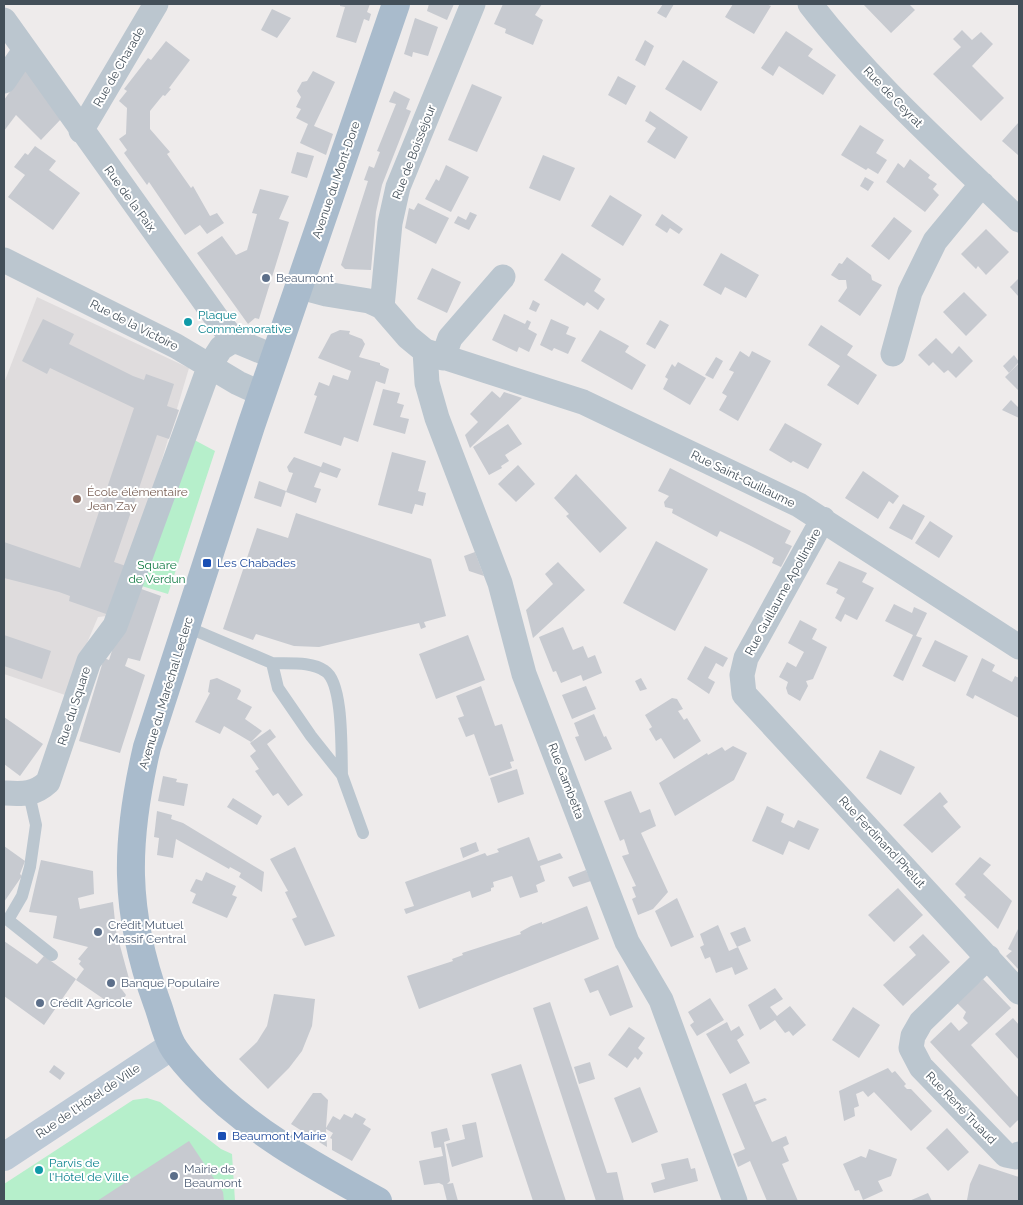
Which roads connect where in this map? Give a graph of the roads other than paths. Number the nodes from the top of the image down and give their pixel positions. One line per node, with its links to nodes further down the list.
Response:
1 (156, 4): 8 (street, Rue de Charade)
2 (396, 4): 13 (main road, Avenue du Mont-Dore)
3 (473, 4): 14 (street, Rue de Boisséjour)
4 (810, 4): 9 (street, Rue de Ceyrat)
5 (4, 20): 6 (street, Rue de la Paix)
6 (25, 50): 7 (street); 8 (street, Rue de la Paix)
7 (4, 82)
8 (81, 131): 15 (street, Rue de la Paix)
9 (982, 184): 10 (street, Rue de Ceyrat); 17 (street)
10 (1019, 220)
11 (4, 260): 19 (street, Rue de la Victoire)
12 (503, 277): 16 (street)
13 (300, 287): 14 (street); 18 (main road, Avenue du Mont-Dore)
14 (382, 307): 16 (street)
15 (227, 332): 18 (street); 19 (street)
16 (434, 354): 21 (street, Rue Saint-Guillaume); 37 (street, Rue Gambetta)
17 (893, 354)
18 (275, 357): 20 (main road, Avenue du Maréchal Leclerc)
19 (204, 361): 20 (street, Rue de la Victoire); 28 (street, Rue du Square)
20 (262, 394): 22 (main road, Avenue du Maréchal Leclerc)
21 (823, 519): 23 (street, Rue Saint-Guillaume); 25 (street, Rue Guillaume Apollinaire)
22 (187, 627): 24 (lane); 33 (main road, Avenue du Maréchal Leclerc)
23 (1019, 647)
24 (272, 663): 26 (lane); 26 (lane)
25 (744, 694): 31 (street, Rue Ferdinand Phelut)
26 (342, 776): 29 (lane)
27 (4, 793): 28 (street)
28 (29, 794): 30 (lane)
29 (363, 833)
30 (52, 955)
31 (988, 957): 32 (street, Rue Ferdinand Phelut); 35 (street, Rue René Truaud)
32 (1019, 992)
33 (172, 1046): 34 (main road, Rue de l'Hôtel de Ville); 36 (main road, Avenue du Maréchal Leclerc)
34 (5, 1154)
35 (1019, 1154)
36 (378, 1201)
37 (734, 1201)

